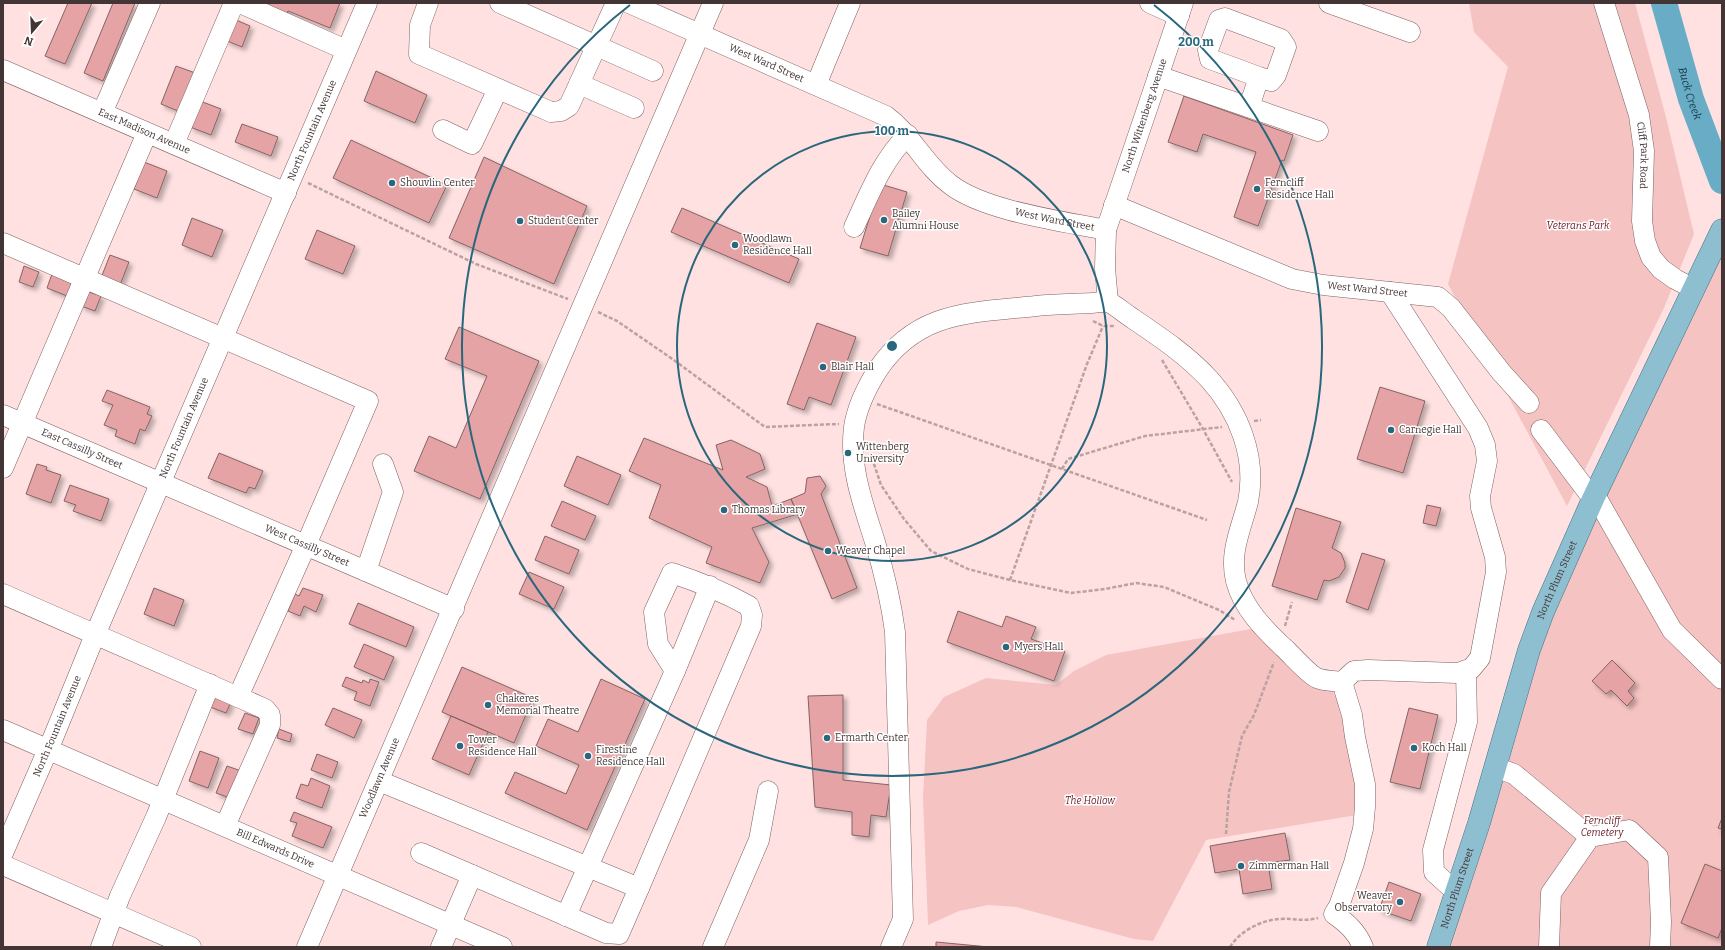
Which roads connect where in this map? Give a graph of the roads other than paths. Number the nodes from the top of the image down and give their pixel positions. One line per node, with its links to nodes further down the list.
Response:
1 (150, 3): 28 (street)
2 (234, 3): 33 (street)
3 (240, 3): 18 (street)
4 (367, 3): 18 (street, North Fountain Avenue)
5 (428, 3): 25 (street)
6 (500, 3): 17 (street)
7 (616, 3): 17 (street)
8 (629, 3): 16 (street, West Ward Street)
9 (713, 3): 16 (street)
10 (850, 3): 24 (street)
11 (1150, 3): 14 (street)
12 (1329, 3): 15 (street)
13 (1604, 3): 41 (street, Cliff Park Road)
14 (1181, 9): 21 (street, North Wittenberg Avenue)
15 (1410, 32)
16 (699, 34): 24 (street, West Ward Street); 57 (street, Woodlawn Avenue)
17 (597, 45): 20 (street); 23 (street)
18 (346, 50): 34 (street, North Fountain Avenue)
19 (3, 70): 28 (street, East Madison Avenue)
20 (653, 70)
21 (1158, 76): 26 (street); 35 (street, North Wittenberg Avenue)
22 (1259, 78): 26 (street)
23 (579, 84): 25 (street); 27 (street)
24 (816, 85): 32 (street, West Ward Street)
25 (498, 89): 29 (street)
26 (1249, 107): 30 (street)
27 (634, 108)
28 (102, 113): 31 (street, East Madison Avenue)
29 (443, 130)
30 (1318, 131)
31 (147, 132): 33 (street, East Madison Avenue); 40 (street)
32 (908, 135): 36 (street); 37 (street, West Ward Street)
33 (174, 144): 34 (street, East Madison Avenue)
34 (286, 193): 44 (street, North Fountain Avenue)
35 (1114, 205): 37 (street, West Ward Street); 42 (street, West Ward Street)
36 (854, 227)
37 (1106, 230): 43 (street)
38 (1722, 230): 41 (main road, North Plum Street)
39 (3, 243): 40 (street)
40 (84, 277): 44 (street); 47 (street)
41 (1694, 289): 52 (main road, North Plum Street)
42 (1390, 292): 45 (street, West Ward Street); 60 (street)
43 (1108, 302): 62 (street); 90 (street)
44 (223, 339): 51 (street, North Fountain Avenue); 53 (street)
45 (1529, 403)
46 (3, 415): 47 (street, East Cassilly Street)
47 (22, 423): 50 (street); 51 (street, East Cassilly Street)
48 (1541, 430): 52 (street)
49 (383, 464): 54 (street)
50 (3, 468)
51 (161, 483): 53 (street, West Cassilly Street); 58 (street, North Fountain Avenue)
52 (1594, 497): 61 (street); 67 (main road, North Plum Street)
53 (306, 545): 54 (street, West Cassilly Street); 64 (street)
54 (366, 571): 57 (street, West Cassilly Street)
55 (710, 586): 59 (street); 59 (street); 79 (street)
56 (3, 594): 58 (street)
57 (454, 609): 68 (street, Woodlawn Avenue)
58 (95, 635): 63 (street); 66 (street, North Fountain Avenue)
59 (672, 666): 76 (street)
60 (1466, 670): 62 (street); 80 (street)
61 (1722, 678)
62 (1342, 682): 91 (street)
63 (210, 684): 64 (street); 70 (street)
64 (238, 696): 71 (street)
65 (3, 730): 66 (street, Bill Edwards Drive)
66 (48, 750): 70 (street, Bill Edwards Drive); 73 (street, North Fountain Avenue)
67 (1495, 767): 72 (street); 80 (main road, North Plum Street)
68 (379, 780): 76 (street); 78 (street, Woodlawn Avenue)
69 (768, 791): 89 (street)
70 (163, 800): 71 (street, Bill Edwards Drive); 81 (street)
71 (225, 826): 78 (street, Bill Edwards Drive)
72 (1590, 837): 93 (street); 94 (street)
73 (3, 853)
74 (421, 853): 77 (street)
75 (3, 865): 81 (street)
76 (588, 867): 79 (street); 82 (street)
77 (472, 875): 82 (street); 83 (street)
78 (338, 876): 83 (street, Bill Edwards Drive); 86 (street, Woodlawn Avenue)
79 (639, 888): 82 (street)
80 (1456, 892): 92 (main road, North Plum Street)
81 (114, 913): 84 (street); 85 (street)
82 (566, 916)
83 (451, 925): 87 (street); 88 (street, Bill Edwards Drive)
84 (101, 947)
85 (191, 947)
86 (307, 947)
87 (441, 947)
88 (502, 947)
89 (713, 947)
90 (891, 947)
91 (1363, 947)
92 (1438, 947)
93 (1549, 947)
94 (1660, 947)

